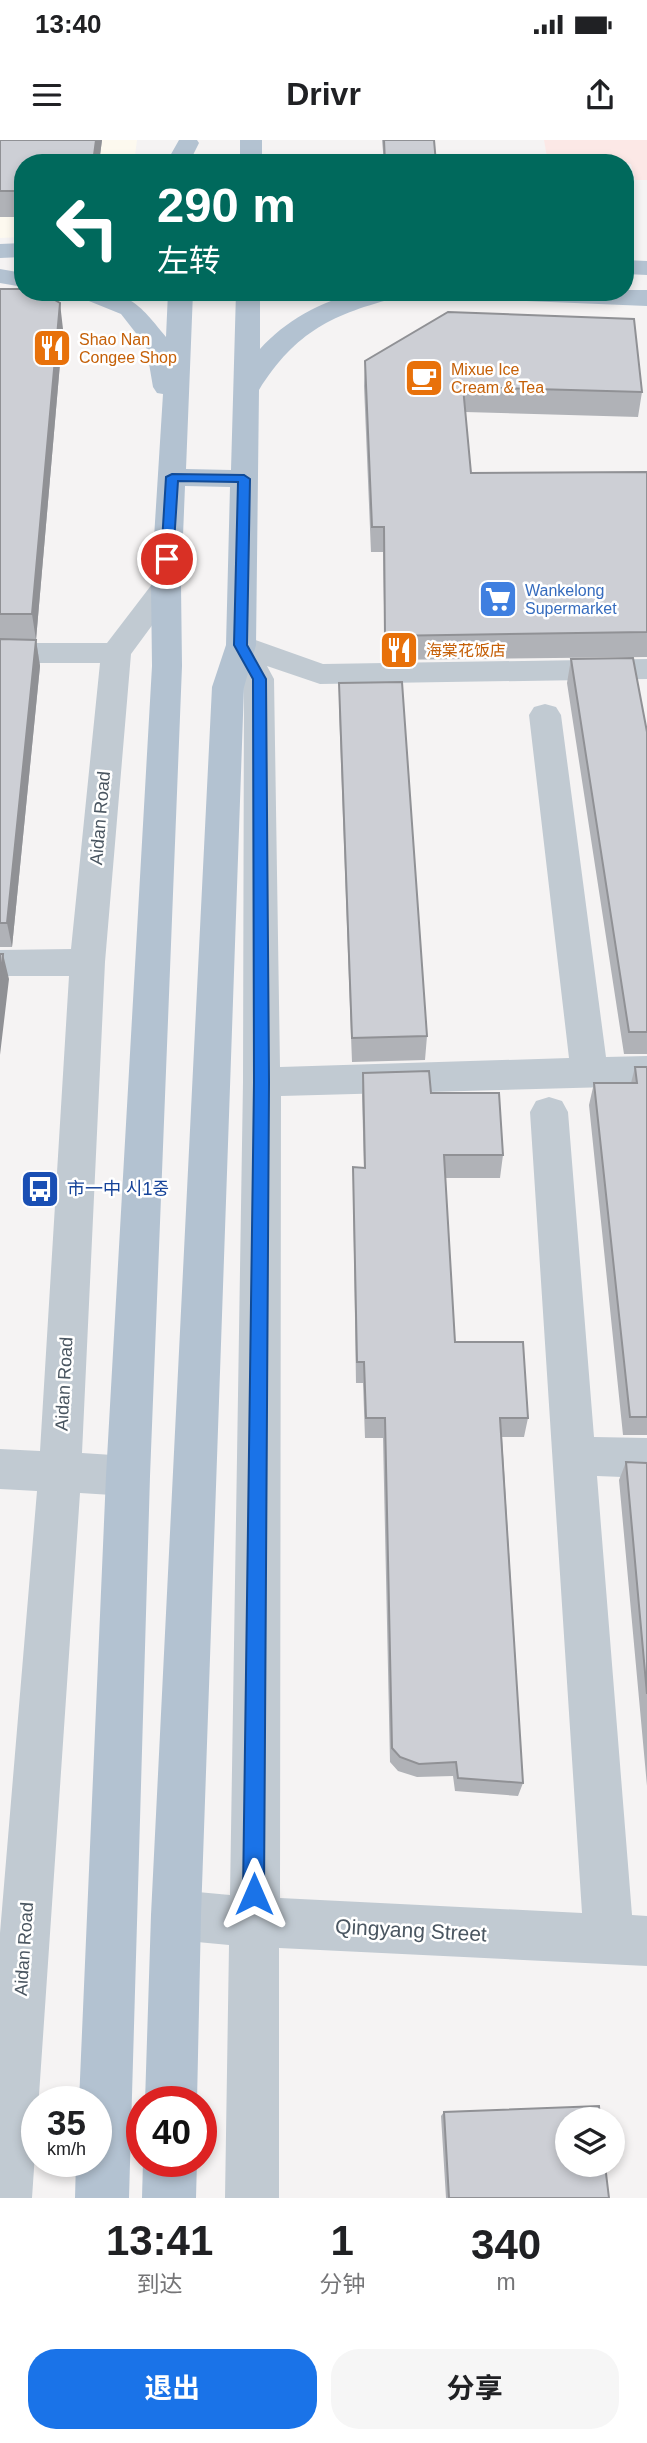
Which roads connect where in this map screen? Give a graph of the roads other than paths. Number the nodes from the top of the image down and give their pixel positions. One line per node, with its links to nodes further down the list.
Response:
1 (110, 301): 6 (main road)
2 (181, 301): 6 (main road)
3 (248, 301): 5 (main road)
4 (356, 301): 5 (main road)
5 (246, 390): 8 (main road)
6 (175, 443): 7 (main road)
7 (172, 477): 8 (main road); 9 (main road)
8 (244, 479): 10 (main road)
9 (166, 586): 12 (street); 25 (main road)
10 (241, 645): 13 (street); 19 (street); 26 (main road)
11 (0, 653): 12 (street)
12 (116, 653): 15 (street, Aidan Road)
13 (647, 669)
14 (545, 715): 18 (street)
15 (87, 962): 16 (street); 24 (street, Aidan Road)
16 (0, 963)
17 (647, 1071): 18 (street)
18 (589, 1072): 19 (street)
19 (262, 1082): 27 (street)
20 (549, 1112): 21 (street)
21 (574, 1456): 22 (street); 28 (street)
22 (647, 1458)
23 (0, 1469): 24 (street)
24 (60, 1473): 25 (street); 31 (street, Aidan Road)
25 (128, 1476): 32 (main road)
26 (176, 1915): 27 (street, Qingyang Street); 29 (main road)
27 (253, 1922): 28 (street, Qingyang Street); 34 (street)
28 (628, 1941)
29 (171, 2086)
30 (170, 2177): 33 (main road)
31 (5, 2198)
32 (102, 2198)
33 (169, 2198)
34 (252, 2198)

